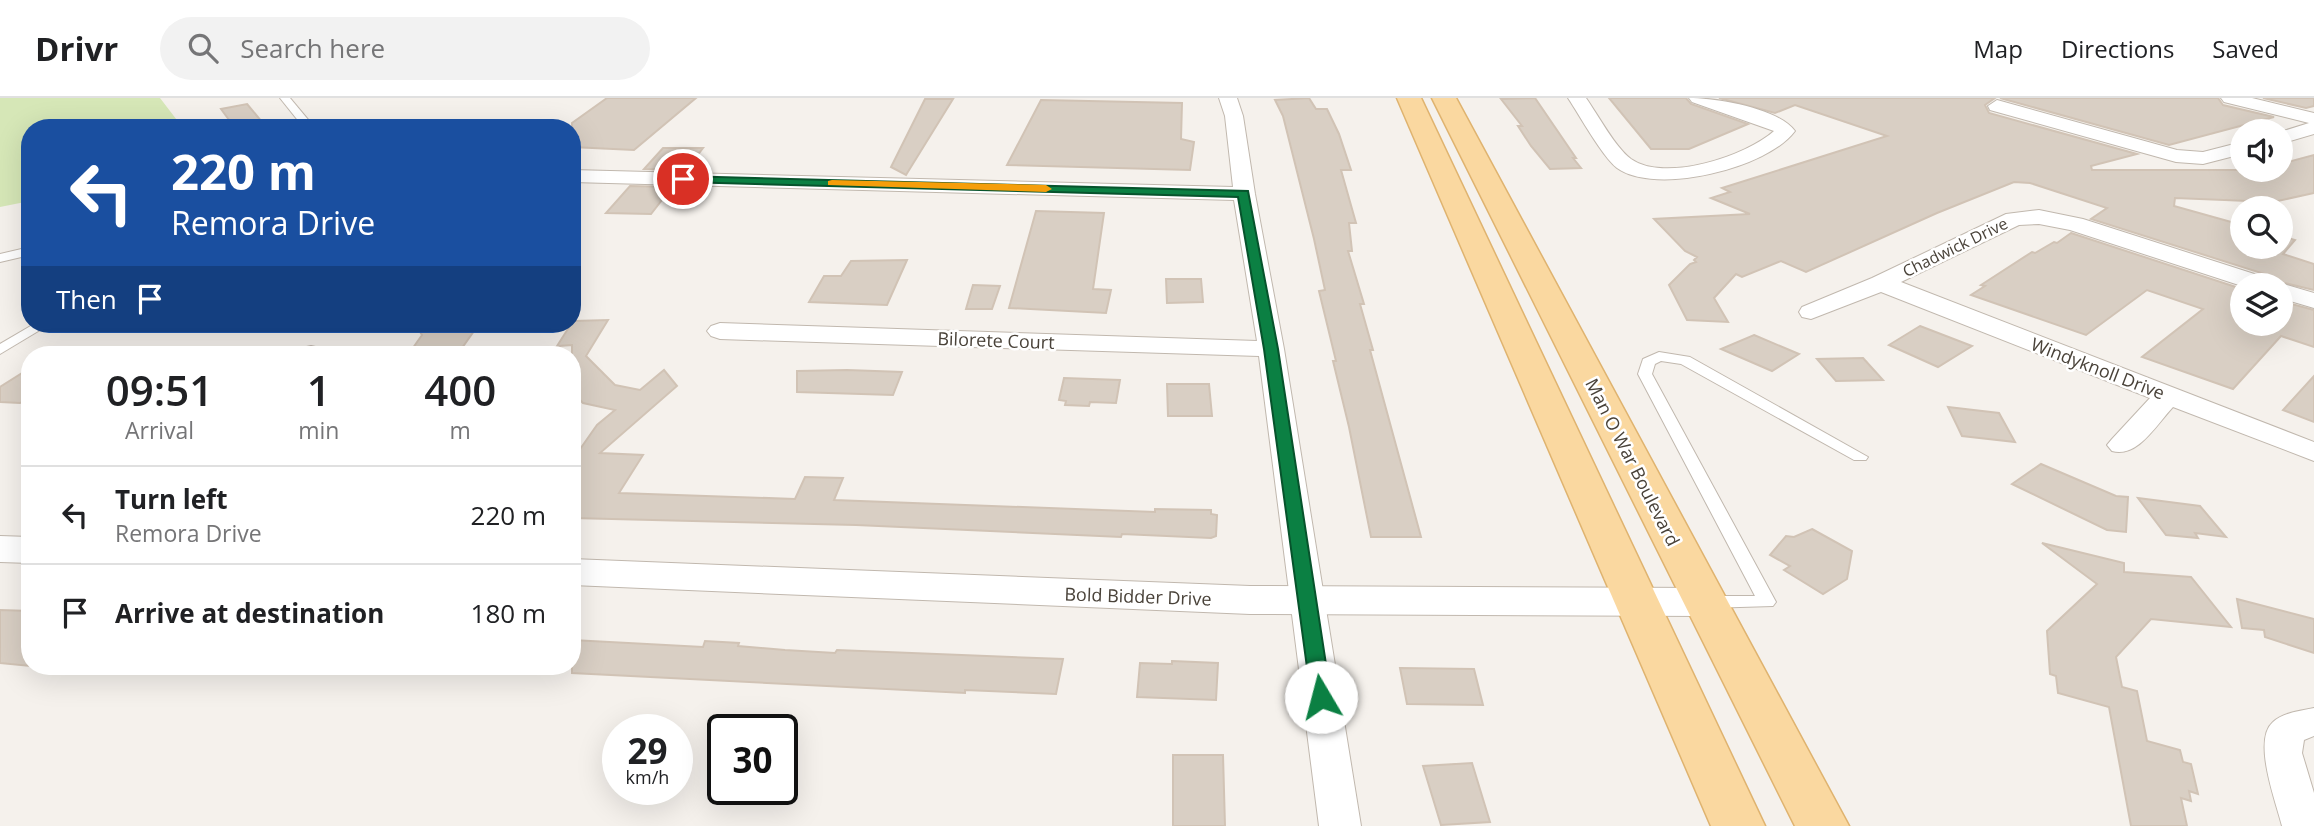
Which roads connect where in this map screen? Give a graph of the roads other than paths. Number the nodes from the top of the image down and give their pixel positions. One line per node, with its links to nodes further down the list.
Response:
1 (285, 98): 9 (lane)
2 (1228, 98): 15 (street)
3 (1409, 98): 35 (main road)
4 (1444, 98): 36 (main road, Man O War Boulevard)
5 (1577, 98): 6 (street)
6 (1698, 98)
7 (2230, 98): 10 (street)
8 (1997, 106): 13 (street)
9 (302, 119)
10 (2314, 119)
11 (2314, 128): 12 (street)
12 (2293, 134)
13 (2230, 151)
14 (581, 176): 15 (street)
15 (1244, 194): 25 (street)
16 (21, 253): 17 (lane)
17 (0, 258)
18 (2230, 274): 19 (street, Chadwick Drive)
19 (1881, 284): 22 (street, Chadwick Drive); 27 (street, Windyknoll Drive)
20 (2293, 294): 21 (street)
21 (2314, 301)
22 (1811, 312)
23 (720, 331): 25 (street, Bilorete Court)
24 (28, 333): 26 (lane)
25 (1271, 349): 34 (street)
26 (0, 350)
27 (2168, 395): 28 (street); 29 (street, Windyknoll Drive)
28 (2122, 445)
29 (2314, 452)
30 (1860, 457): 36 (lane)
31 (0, 549): 32 (street)
32 (21, 550)
33 (581, 572): 34 (street, Bold Bidder Drive)
34 (1307, 600): 35 (street, Bold Bidder Drive); 38 (street)
35 (1636, 600): 36 (street, Bold Bidder Drive); 39 (main road)
36 (1705, 602): 40 (main road, Man O War Boulevard)
37 (2314, 722): 41 (street)
38 (1340, 826)
39 (1738, 826)
40 (1822, 826)
41 (2303, 826)

